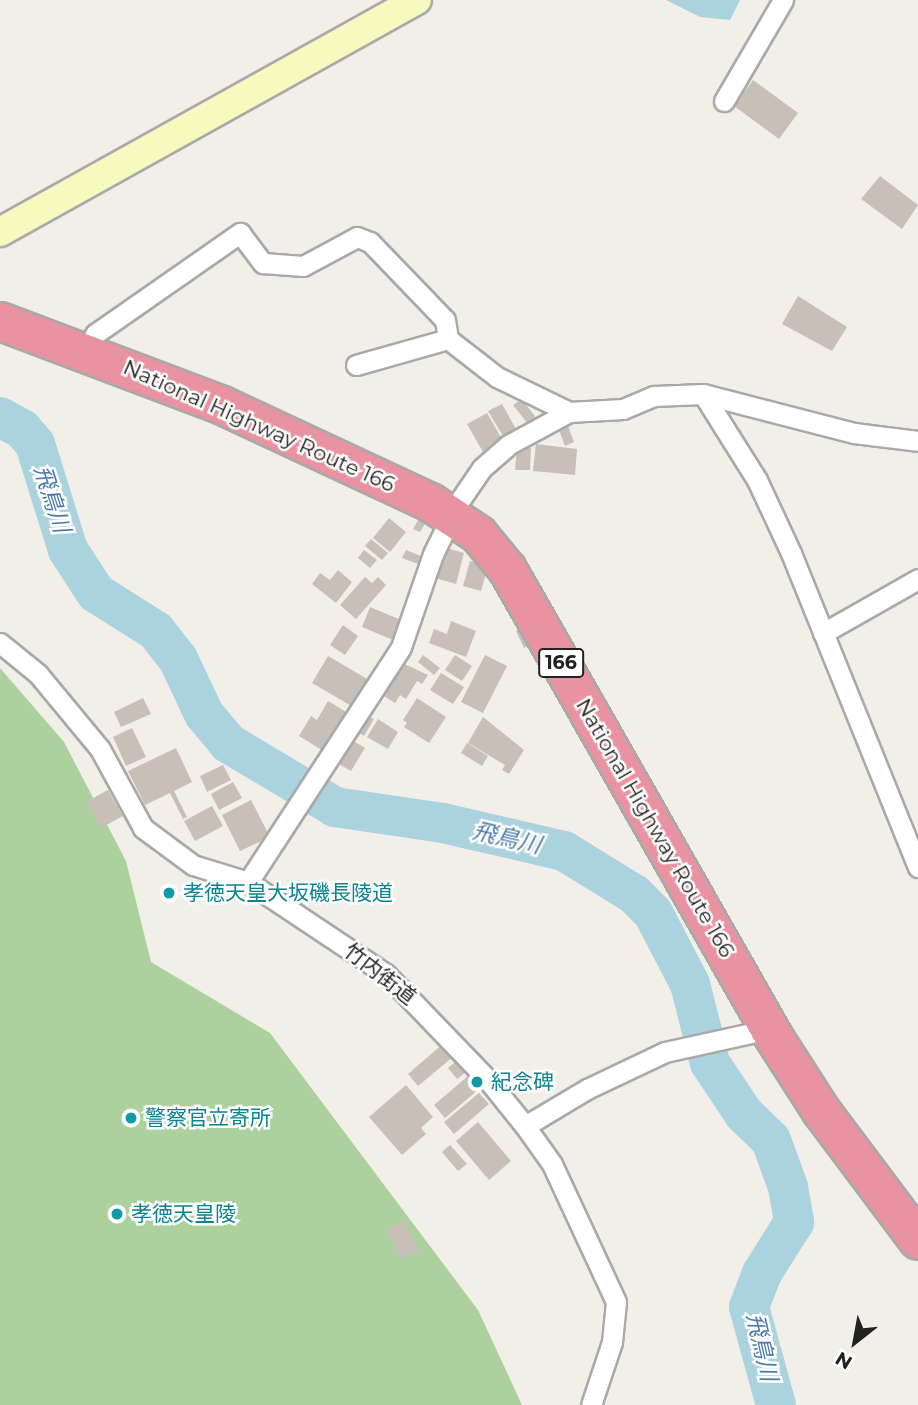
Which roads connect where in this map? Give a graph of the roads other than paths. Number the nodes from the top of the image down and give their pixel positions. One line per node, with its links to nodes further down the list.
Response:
1 (783, 0): 3 (street)
2 (404, 3): 4 (street)
3 (723, 101)
4 (0, 232)
5 (0, 321): 7 (highway, National Highway Route 166 / 166)
6 (447, 339): 7 (street); 8 (street); 10 (street)
7 (87, 350): 12 (highway, National Highway Route 166 / 166)
8 (356, 365)
9 (703, 394): 10 (street); 11 (street); 14 (street)
10 (569, 412): 12 (street)
11 (918, 441)
12 (450, 517): 17 (street); 18 (highway, National Highway Route 166 / 166)
13 (918, 579): 14 (street)
14 (823, 633): 16 (street)
15 (0, 643): 17 (street, 竹内街道)
16 (918, 867)
17 (248, 882): 19 (street, 竹内街道)
18 (770, 1029): 19 (street); 20 (highway, National Highway Route 166 / 166)
19 (525, 1126): 21 (street, 竹内街道)
20 (918, 1240)
21 (591, 1405)

